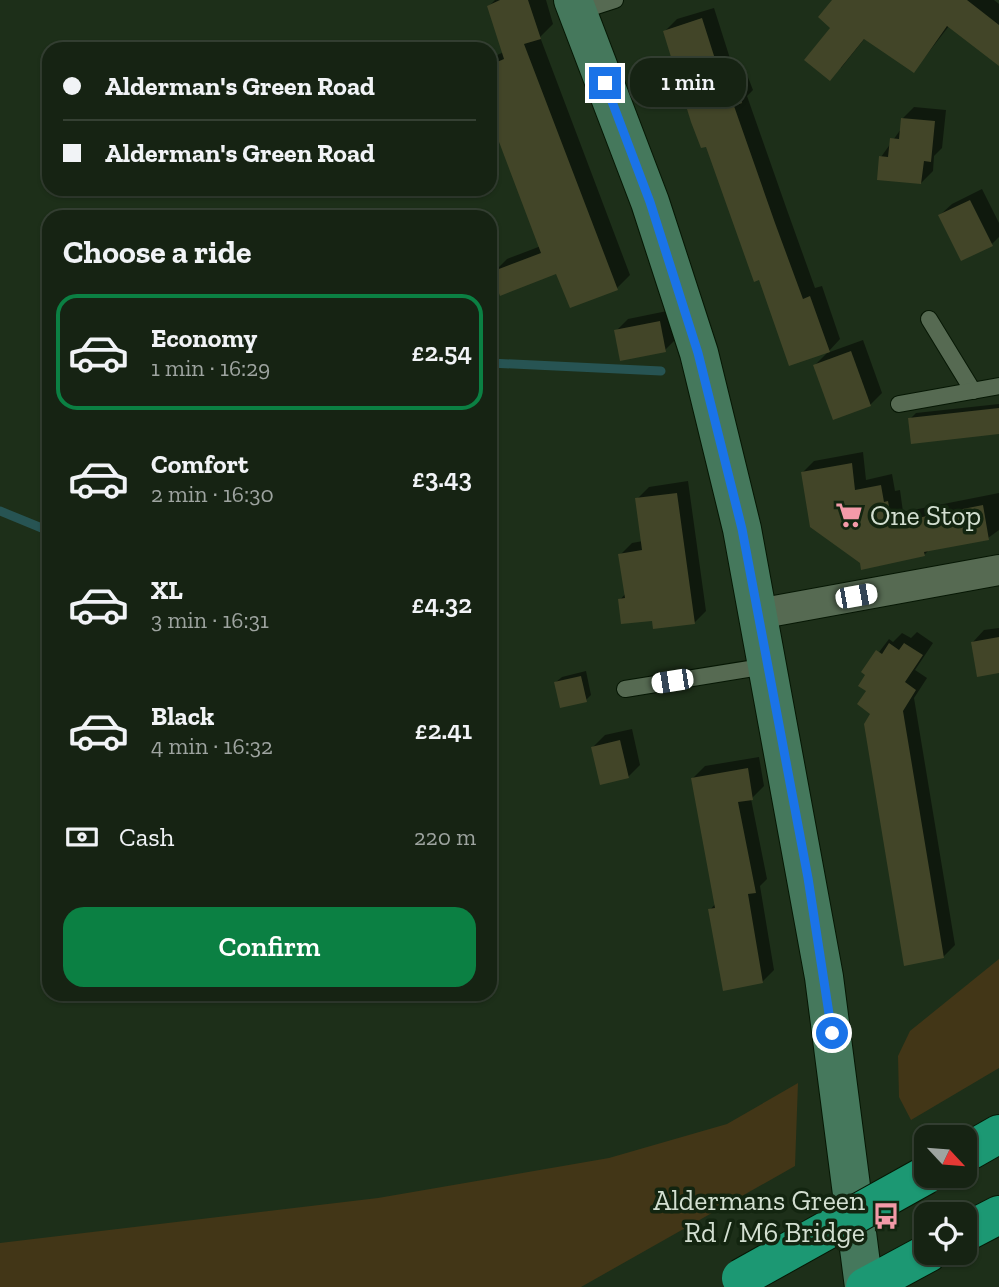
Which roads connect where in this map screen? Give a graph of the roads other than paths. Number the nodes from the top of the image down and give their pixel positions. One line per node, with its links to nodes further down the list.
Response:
1 (615, 0): 2 (lane)
2 (576, 6): 8 (main road)
3 (929, 319): 5 (lane)
4 (999, 386): 5 (lane)
5 (973, 391): 6 (lane)
6 (899, 404)
7 (999, 570): 8 (street)
8 (758, 614): 9 (main road)
9 (767, 666): 10 (lane); 16 (main road)
10 (625, 689)
11 (914, 1182): 15 (highway, bridge)
12 (998, 1215): 13 (highway)
13 (977, 1226)
14 (914, 1260): 16 (highway)
15 (732, 1282)
16 (864, 1287)

